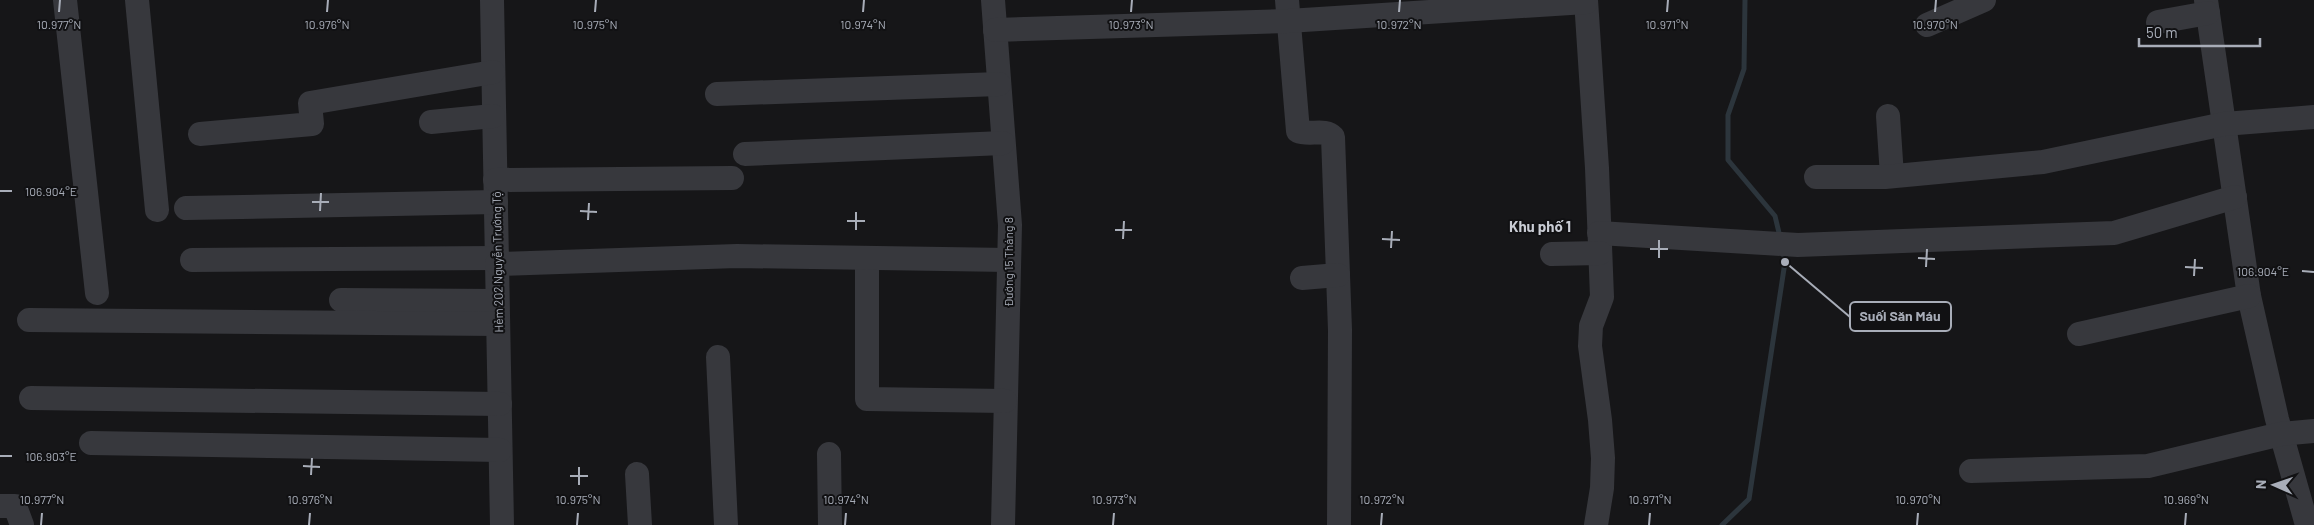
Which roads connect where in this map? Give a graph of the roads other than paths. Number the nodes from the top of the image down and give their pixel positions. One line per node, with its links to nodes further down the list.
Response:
1 (65, 0): 38 (street)
2 (138, 0): 29 (street)
3 (492, 0): 12 (street, Hẻm 202 Nguyễn Trường Tộ)
4 (993, 0): 11 (street, Đường 15 Tháng 8)
5 (1984, 0): 10 (street)
6 (1586, 1): 8 (street); 30 (street)
7 (2207, 6): 9 (street); 19 (street)
8 (1288, 11): 11 (street); 36 (street)
9 (2158, 22)
10 (1927, 25)
11 (995, 30): 13 (street, Đường 15 Tháng 8)
12 (493, 72): 15 (street, Hẻm 202 Nguyễn Trường Tộ); 20 (street)
13 (999, 84): 14 (street); 21 (street, Đường 15 Tháng 8)
14 (717, 94)
15 (494, 116): 18 (street); 26 (street, Hẻm 202 Nguyễn Trường Tộ)
16 (1888, 116): 23 (street)
17 (2314, 117): 19 (street)
18 (431, 122)
19 (2224, 124): 23 (street); 27 (street)
20 (200, 134)
21 (1003, 143): 22 (street); 34 (street, Đường 15 Tháng 8)
22 (745, 154)
23 (1892, 176): 24 (street)
24 (1816, 177)
25 (732, 178): 26 (street)
26 (495, 191): 28 (street); 35 (street, Hẻm 202 Nguyễn Trường Tộ)
27 (2235, 197): 30 (street); 39 (street)
28 (186, 208)
29 (157, 210)
30 (1600, 243): 31 (street); 64 (street)
31 (1552, 254)
32 (867, 259): 34 (street); 35 (street); 47 (street)
33 (192, 260): 35 (street)
34 (1010, 260): 47 (street, Đường 15 Tháng 8)
35 (497, 261): 41 (street, Hẻm 202 Nguyễn Trường Tộ)
36 (1338, 275): 37 (street); 63 (street)
37 (1302, 278)
38 (97, 293)
39 (2250, 296): 44 (street); 50 (street)
40 (341, 300): 41 (street)
41 (498, 301): 43 (street, Hẻm 202 Nguyễn Trường Tộ)
42 (29, 320): 43 (street)
43 (498, 324): 48 (street, Hẻm 202 Nguyễn Trường Tộ)
44 (2079, 334)
45 (718, 357): 60 (street)
46 (31, 398): 48 (street)
47 (1005, 400): 62 (street, Đường 15 Tháng 8)
48 (500, 404): 52 (street, Hẻm 202 Nguyễn Trường Tộ)
49 (2314, 431): 50 (street)
50 (2281, 434): 54 (street); 65 (street)
51 (91, 443): 52 (street)
52 (500, 450): 58 (street, Hẻm 202 Nguyễn Trường Tộ)
53 (829, 454): 61 (street)
54 (1971, 471)
55 (637, 474): 59 (street)
56 (0, 506): 57 (street)
57 (22, 525)
58 (502, 525)
59 (640, 525)
60 (726, 525)
61 (830, 525)
62 (1003, 525)
63 (1339, 525)
64 (1596, 525)
65 (2306, 525)

